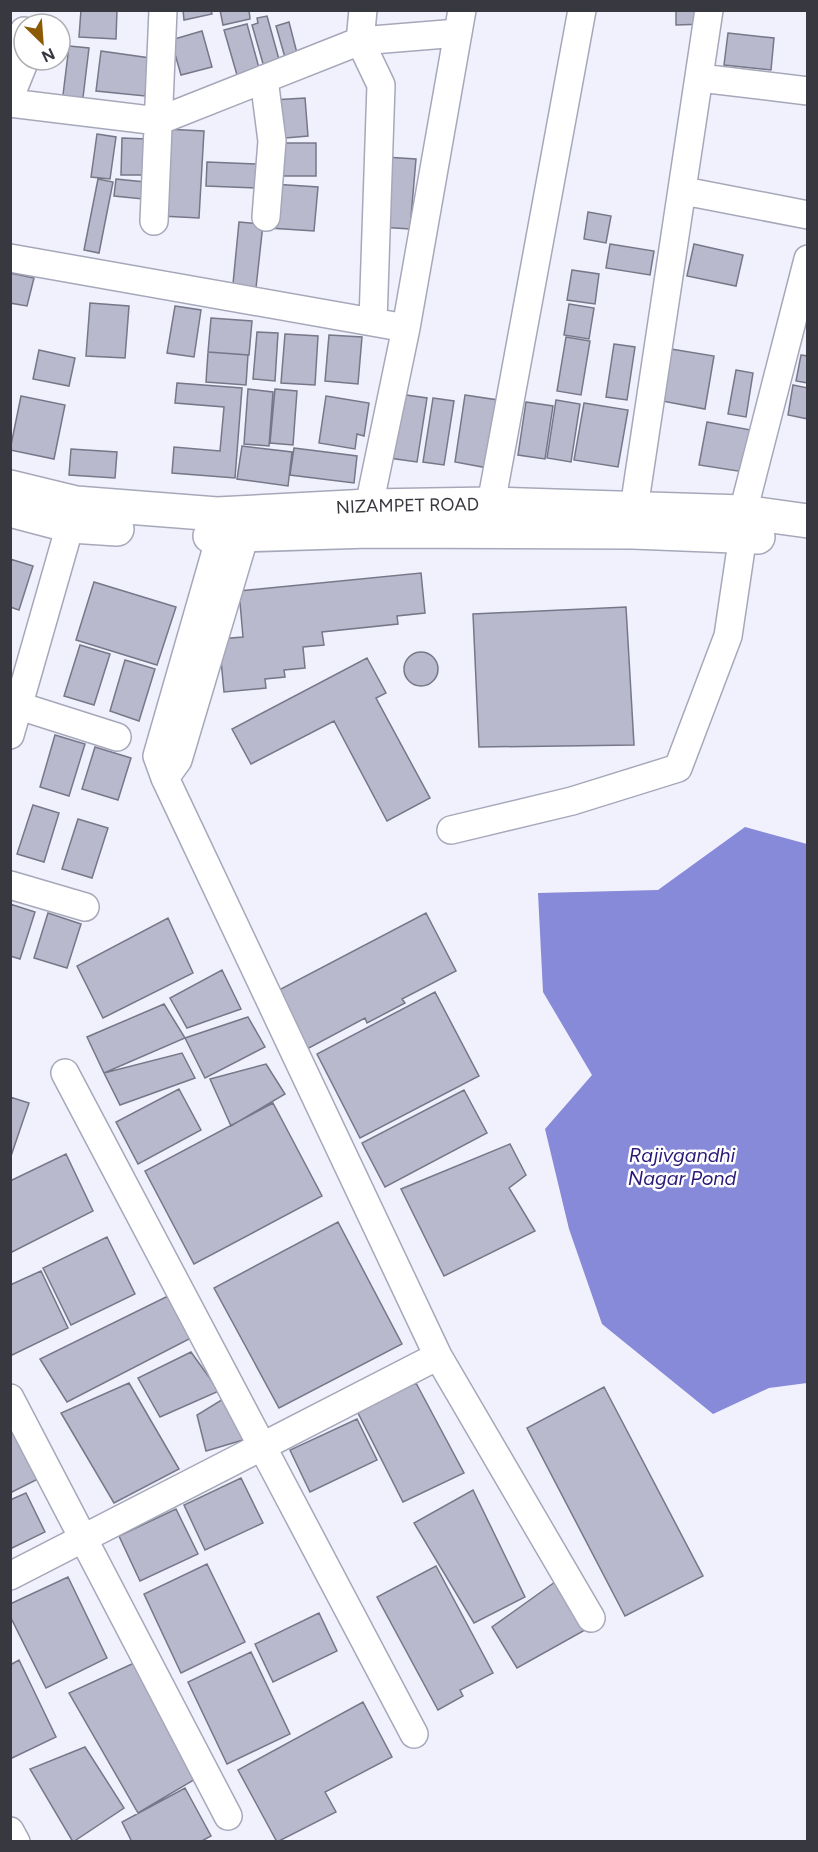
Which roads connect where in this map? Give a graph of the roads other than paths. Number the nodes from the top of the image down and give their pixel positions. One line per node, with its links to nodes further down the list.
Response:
1 (163, 10): 13 (street)
2 (363, 10): 6 (street)
3 (582, 10): 23 (street)
4 (709, 10): 8 (street)
5 (460, 22): 6 (street); 21 (street)
6 (360, 41): 9 (street); 20 (street)
7 (20, 72): 11 (street)
8 (700, 78): 10 (street); 14 (street)
9 (264, 79): 13 (street); 16 (street)
10 (807, 91)
11 (10, 97)
12 (10, 103): 13 (street)
13 (158, 121): 17 (street)
14 (684, 191): 15 (street); 25 (street)
15 (807, 215)
16 (266, 218)
17 (154, 221)
18 (10, 258): 20 (street)
19 (807, 259): 29 (street)
20 (373, 321): 21 (street)
21 (406, 328): 24 (street)
22 (10, 487): 27 (main road, NIZAMPET ROAD)
23 (491, 504): 24 (main road, NIZAMPET ROAD); 25 (main road, NIZAMPET ROAD)
24 (369, 506): 30 (main road, NIZAMPET ROAD)
25 (634, 508): 29 (main road, NIZAMPET ROAD)
26 (10, 510): 27 (main road, NIZAMPET ROAD)
27 (73, 515): 30 (main road, NIZAMPET ROAD); 32 (street)
28 (807, 521): 29 (main road, NIZAMPET ROAD)
29 (743, 523): 30 (main road, NIZAMPET ROAD); 31 (main road, NIZAMPET ROAD); 35 (street)
30 (234, 524): 39 (street)
31 (807, 543)
32 (15, 705): 33 (street); 34 (street)
33 (10, 735)
34 (117, 737)
35 (450, 830)
36 (10, 885): 37 (street)
37 (85, 907)
38 (65, 1073): 41 (street)
39 (438, 1356): 41 (street); 44 (street)
40 (10, 1398): 42 (street)
41 (261, 1447): 42 (street); 45 (street)
42 (84, 1538): 43 (street); 46 (street)
43 (10, 1576)
44 (591, 1618)
45 (414, 1734)
46 (228, 1816)
47 (10, 1831): 48 (street)
48 (16, 1842)

